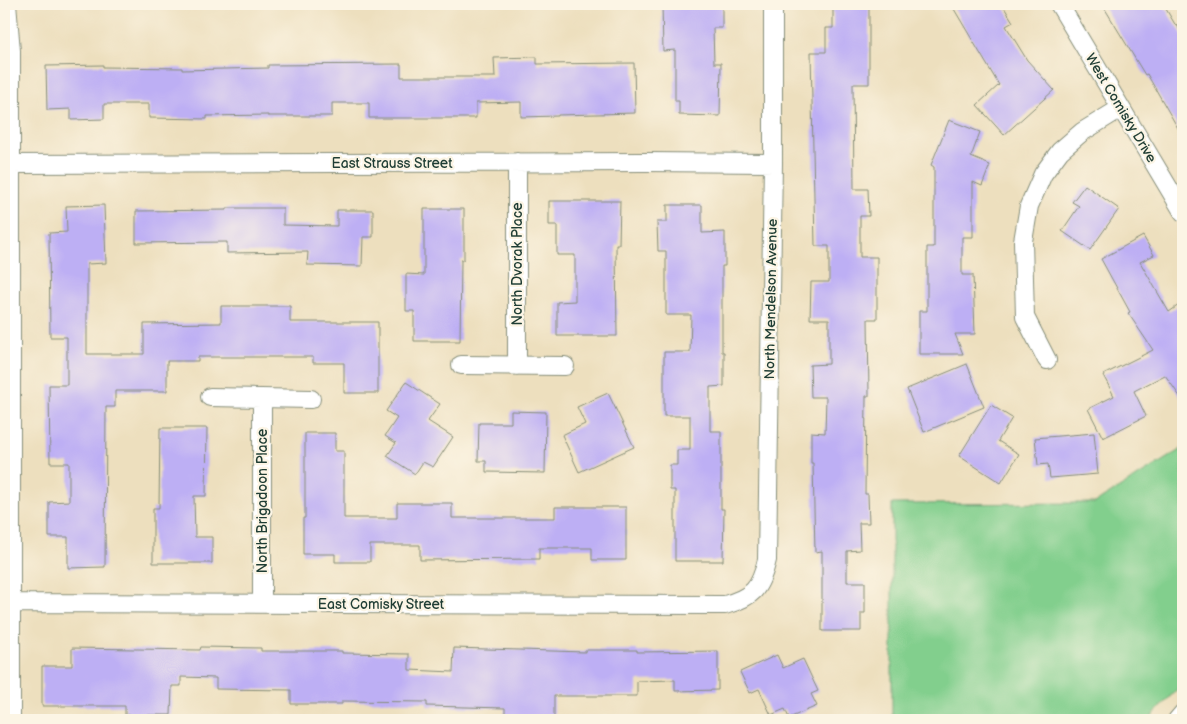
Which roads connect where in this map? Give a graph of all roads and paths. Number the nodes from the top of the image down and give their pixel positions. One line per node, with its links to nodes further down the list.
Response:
1 (7, 4): 7 (street)
2 (773, 4): 6 (street, North Mendelson Avenue)
3 (1059, 4): 4 (street, West Comisky Drive)
4 (1121, 108): 8 (street, West Comisky Drive); 9 (street)
5 (517, 162): 6 (street, East Strauss Street); 7 (street, East Strauss Street); 11 (street, North Dvorak Place)
6 (773, 163): 16 (street, North Mendelson Avenue)
7 (7, 164): 17 (street)
8 (1183, 212)
9 (1047, 360)
10 (461, 365): 11 (street)
11 (517, 366): 12 (street)
12 (565, 366)
13 (210, 397): 14 (street)
14 (262, 398): 15 (street); 18 (street, North Brigadoon Place)
15 (311, 399)
16 (755, 591): 18 (street, East Comisky Street)
17 (7, 603): 18 (street, East Comisky Street); 20 (street)
18 (262, 604)
19 (1183, 713): 21 (street)
20 (11, 720)
21 (1177, 720)

